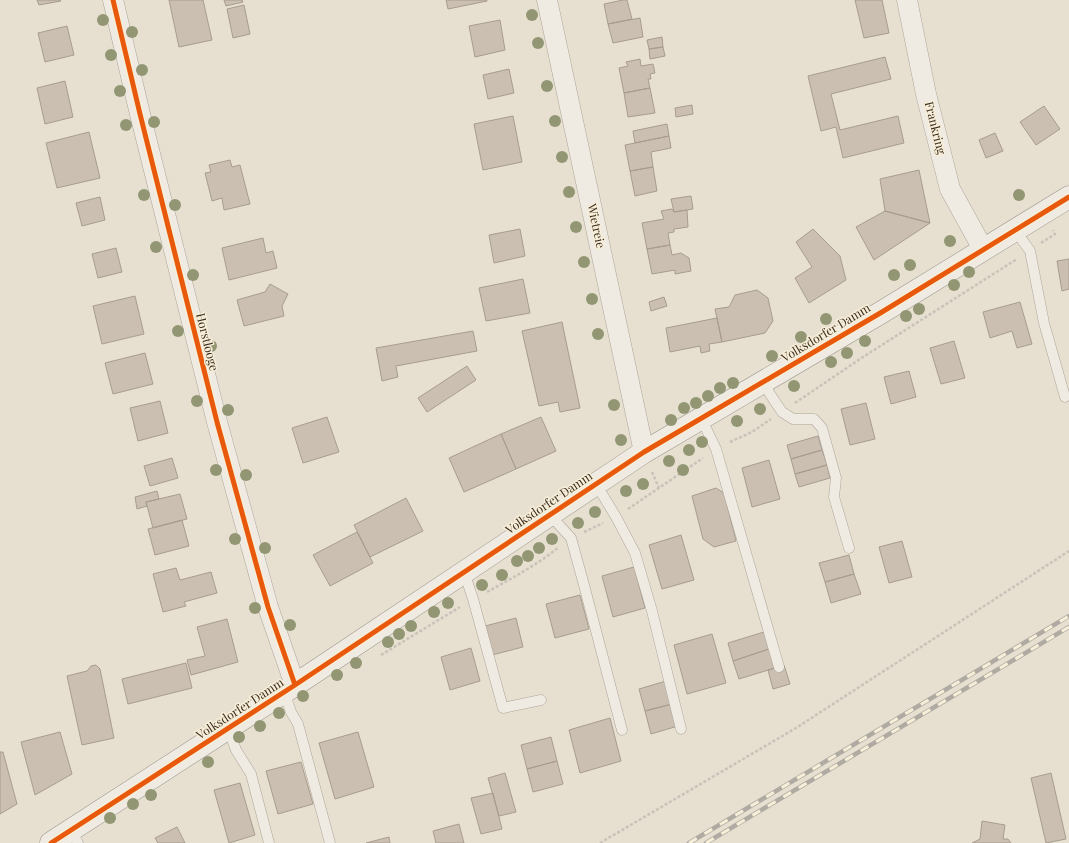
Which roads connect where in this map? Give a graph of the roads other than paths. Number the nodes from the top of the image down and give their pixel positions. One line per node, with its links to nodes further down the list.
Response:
1 (113, 0): 16 (street, Horstlooge)
2 (547, 0): 10 (street, Wietreie)
3 (907, 0): 6 (street, Frankring)
4 (1069, 197): 5 (main road, Volksdorfer Damm)
5 (1015, 230): 6 (main road, Volksdorfer Damm); 8 (lane)
6 (983, 249): 7 (main road, Volksdorfer Damm)
7 (762, 382): 9 (main road, Volksdorfer Damm); 13 (lane)
8 (1065, 397)
9 (701, 418): 10 (main road, Volksdorfer Damm); 15 (lane)
10 (644, 452): 11 (main road, Volksdorfer Damm)
11 (596, 484): 12 (main road, Volksdorfer Damm); 19 (lane)
12 (550, 515): 14 (main road, Volksdorfer Damm); 20 (lane)
13 (849, 548)
14 (464, 572): 16 (main road, Volksdorfer Damm); 17 (lane)
15 (779, 667)
16 (290, 688): 18 (main road, Volksdorfer Damm); 24 (lane)
17 (541, 700)
18 (228, 728): 21 (main road, Volksdorfer Damm); 23 (lane)
19 (682, 729)
20 (622, 730)
21 (75, 836): 22 (main road, Volksdorfer Damm)
22 (51, 843)
23 (269, 843)
24 (330, 843)

